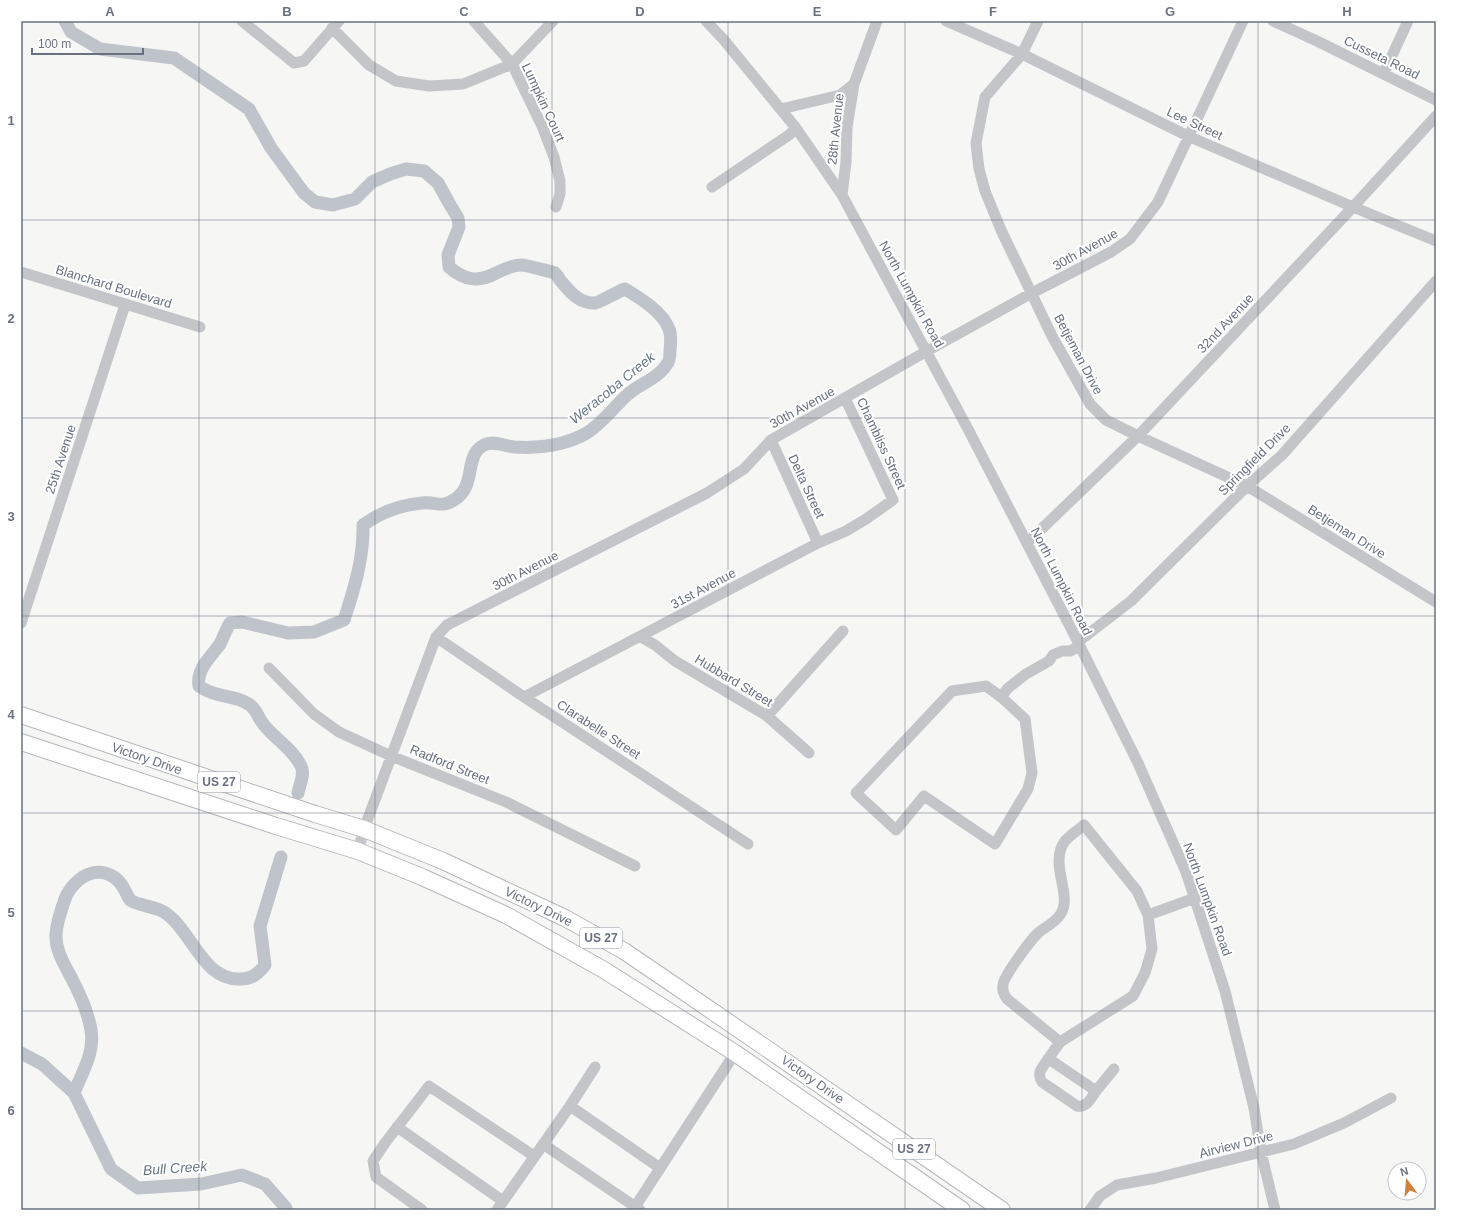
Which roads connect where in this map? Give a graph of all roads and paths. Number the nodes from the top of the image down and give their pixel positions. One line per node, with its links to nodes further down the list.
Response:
1 (242, 21): 11 (street)
2 (474, 21): 13 (street, Lumpkin Court)
3 (553, 21): 13 (street)
4 (706, 21): 17 (street, North Lumpkin Road)
5 (877, 21): 15 (street, 28th Avenue)
6 (946, 21): 12 (street, Lee Street)
7 (1038, 21): 12 (street, Betjeman Drive)
8 (1243, 21): 20 (street, 30th Avenue)
9 (1272, 21): 14 (street, Cusseta Road)
10 (1408, 21): 14 (street)
11 (336, 24): 13 (street)
12 (1022, 54): 20 (street, Lee Street); 28 (street, Betjeman Drive)
13 (512, 64): 23 (street, Lumpkin Court)
14 (1384, 73): 16 (street, Cusseta Road)
15 (854, 84): 17 (street); 22 (street, 28th Avenue)
16 (1436, 100)
17 (781, 109): 19 (street, North Lumpkin Road)
18 (1436, 116): 24 (street, 32nd Avenue)
19 (796, 128): 21 (street); 22 (street, North Lumpkin Road)
20 (1190, 137): 24 (street, Lee Street); 28 (street, 30th Avenue)
21 (712, 187)
22 (842, 195): 31 (street, North Lumpkin Road)
23 (556, 207)
24 (1353, 207): 25 (street, Lee Street); 33 (street, 32nd Avenue)
25 (1436, 241)
26 (21, 272): 29 (street, Blanchard Boulevard)
27 (1436, 280): 35 (street, Springfield Drive)
28 (1032, 293): 31 (street, 30th Avenue); 33 (street, Betjeman Drive)
29 (125, 305): 30 (street, Blanchard Boulevard); 40 (street, 25th Avenue)
30 (200, 328)
31 (927, 351): 32 (street, 30th Avenue); 38 (street, North Lumpkin Road)
32 (845, 398): 34 (street, 30th Avenue); 36 (street, Chambliss Street)
33 (1138, 436): 35 (street, Betjeman Drive); 38 (street, 32nd Avenue)
34 (771, 440): 37 (street, Delta Street); 43 (street, 30th Avenue)
35 (1247, 486): 39 (street, Betjeman Drive); 44 (street, Springfield Drive)
36 (893, 500): 37 (street, 31st Avenue)
37 (818, 543): 42 (street, 31st Avenue)
38 (1027, 543): 44 (street, North Lumpkin Road)
39 (1436, 602)
40 (21, 623)
41 (843, 631): 49 (street)
42 (641, 636): 46 (street, 31st Avenue); 49 (street, Hubbard Street)
43 (436, 637): 46 (street, Clarabelle Street); 52 (street, 30th Avenue)
44 (1076, 646): 47 (street, Springfield Drive); 57 (street, North Lumpkin Road)
45 (269, 668): 52 (street, Radford Street)
46 (524, 697): 54 (street, Clarabelle Street)
47 (1001, 697): 47 (street)
48 (21, 715): 53 (highway, Victory Drive / US 27)
49 (767, 716): 51 (street, Hubbard Street)
50 (21, 742): 55 (highway, Victory Drive / US 27)
51 (809, 753)
52 (391, 756): 53 (street, 30th Avenue); 56 (street, Radford Street)
53 (364, 829): 55 (street, 30th Avenue); 59 (highway, Victory Drive / US 27)
54 (748, 844)
55 (358, 851): 61 (highway, Victory Drive / US 27)
56 (635, 866)
57 (1195, 898): 58 (street); 70 (street, North Lumpkin Road)
58 (1148, 915): 60 (street); 60 (street)
59 (748, 1034): 61 (highway); 77 (highway, Victory Drive / US 27)
60 (1060, 1042): 62 (street)
61 (735, 1053): 72 (street); 76 (highway, Victory Drive / US 27)
62 (1049, 1059): 65 (street); 65 (street)
63 (595, 1067): 67 (street)
64 (1114, 1069): 65 (street)
65 (1096, 1091)
66 (1391, 1098): 70 (street, Airview Drive)
67 (570, 1106): 69 (street); 72 (street)
68 (397, 1126): 71 (street); 73 (street); 75 (street)
69 (543, 1144): 71 (street); 74 (street)
70 (1261, 1152): 78 (street, Airview Drive); 79 (street, North Lumpkin Road)
71 (534, 1156): 73 (street)
72 (660, 1168): 74 (street)
73 (500, 1206)
74 (636, 1209)
75 (422, 1210)
76 (962, 1210)
77 (1002, 1210)
78 (1090, 1210)
79 (1275, 1210)

